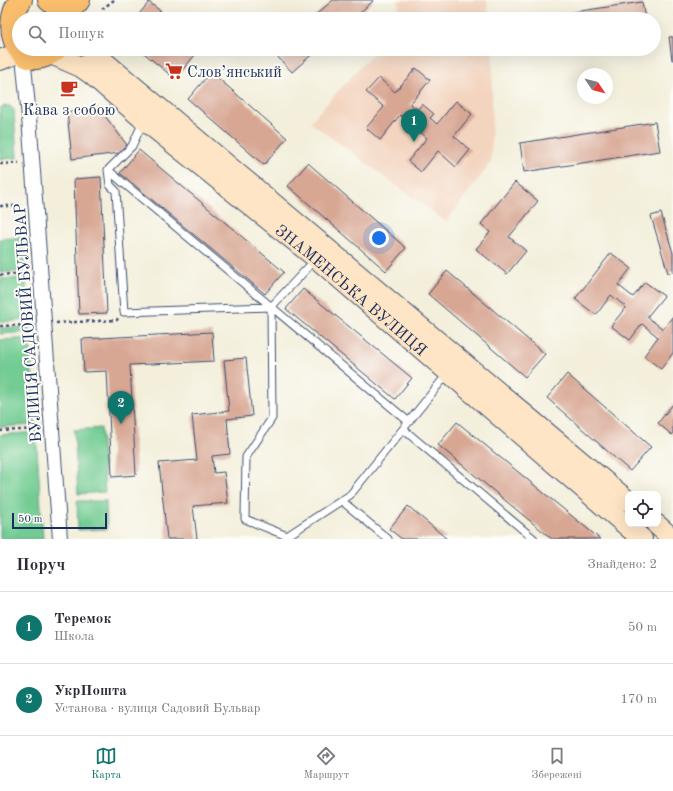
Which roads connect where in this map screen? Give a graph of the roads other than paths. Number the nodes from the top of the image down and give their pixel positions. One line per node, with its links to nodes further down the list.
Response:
1 (21, 0): 6 (main road)
2 (49, 0): 4 (main road)
3 (79, 0): 5 (main road)
4 (60, 12)
5 (69, 12)
6 (2, 20): 7 (main road)
7 (12, 53)
8 (42, 56): 11 (main road)
9 (62, 56): 12 (main road, ЗНАМЕНСЬКА ВУЛИЦЯ)
10 (97, 56): 19 (main road, ЗНАМЕНСЬКА ВУЛИЦЯ)
11 (14, 57): 24 (street, ВУЛИЦЯ САДОВИЙ БУЛЬВАР)
12 (144, 120): 13 (lane); 14 (main road, ЗНАМЕНСЬКА ВУЛИЦЯ)
13 (108, 170): 15 (lane); 15 (lane)
14 (316, 258): 15 (lane); 16 (main road, ЗНАМЕНСЬКА ВУЛИЦЯ)
15 (271, 307): 17 (lane); 22 (lane)
16 (448, 372): 17 (lane); 27 (main road, ЗНАМЕНСЬКА ВУЛИЦЯ)
17 (409, 422): 18 (lane)
18 (403, 429): 20 (lane); 26 (lane)
19 (625, 498)
20 (342, 501): 22 (lane); 25 (lane)
21 (660, 527): 23 (main road)
22 (288, 537)
23 (673, 538)
24 (60, 539)
25 (388, 539)
26 (534, 539)
27 (642, 539)

